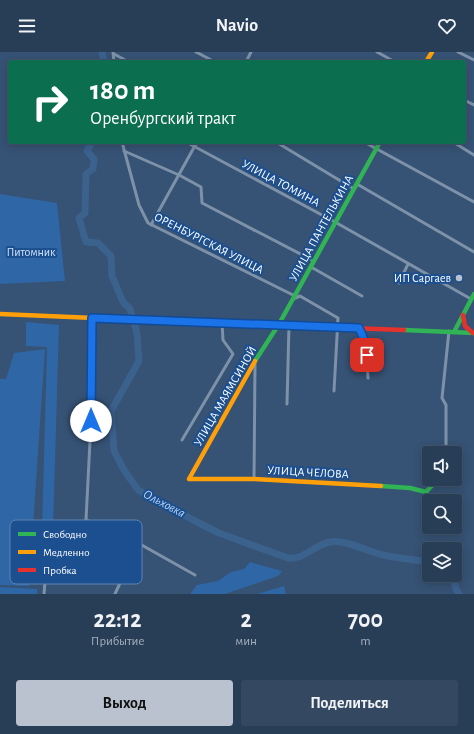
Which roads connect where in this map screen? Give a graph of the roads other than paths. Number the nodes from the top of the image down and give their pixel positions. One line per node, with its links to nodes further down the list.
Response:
1 (196, 52): 6 (street)
2 (377, 52): 7 (street)
3 (458, 52): 8 (street)
4 (113, 53): 5 (street)
5 (125, 60)
6 (211, 60)
7 (391, 60)
8 (474, 60)
9 (122, 144): 17 (street, ОРЕНБУРГСКАЯ УЛИЦА)
10 (190, 144): 15 (street, УЛИЦА ТОМИНА)
11 (279, 144): 21 (street)
12 (367, 144): 16 (street)
13 (379, 144): 16 (main road, УЛИЦА ПАНТЕЛЬКИНА)
14 (456, 144): 18 (street)
15 (195, 146): 19 (street); 23 (street, УЛИЦА ТОМИНА)
16 (376, 149): 20 (main road, УЛИЦА ПАНТЕЛЬКИНА); 22 (street)
17 (124, 151): 19 (street); 24 (street, ОРЕНБУРГСКАЯ УЛИЦА)
18 (474, 155)
19 (179, 175): 24 (street); 26 (street)
20 (357, 184): 21 (main road, УЛИЦА ПАНТЕЛЬКИНА); 25 (street)
21 (354, 189): 23 (main road, УЛИЦА ПАНТЕЛЬКИНА)
22 (474, 202)
23 (335, 222): 26 (main road, УЛИЦА ПАНТЕЛЬКИНА); 27 (street, УЛИЦА ТОМИНА)
24 (151, 225): 32 (street, ОРЕНБУРГСКАЯ УЛИЦА)
25 (474, 252)
26 (314, 261): 28 (main road, УЛИЦА ПАНТЕЛЬКИНА)
27 (408, 264): 29 (street); 31 (street, УЛИЦА ТОМИНА)
28 (311, 267): 30 (street); 32 (main road, УЛИЦА ПАНТЕЛЬКИНА)
29 (399, 283)
30 (362, 296)
31 (473, 296): 34 (main road)
32 (294, 298): 37 (main road, УЛИЦА ПАНТЕЛЬКИНА); 39 (street, ОРЕНБУРГСКАЯ УЛИЦА)
33 (0, 314): 35 (main road)
34 (463, 315): 41 (main road); 42 (main road)
35 (92, 318): 36 (main road); 52 (street)
36 (222, 323): 37 (main road); 47 (street)
37 (279, 324): 38 (main road); 43 (main road, УЛИЦА МАЯМСИНОЙ)
38 (289, 325): 39 (main road); 46 (street)
39 (336, 327): 40 (main road); 45 (street)
40 (359, 328): 41 (main road); 44 (street)
41 (451, 332): 42 (main road); 48 (street)
42 (473, 333)
43 (255, 362): 49 (main road, УЛИЦА МАЯМСИНОЙ); 50 (street)
44 (368, 378)
45 (334, 391)
46 (287, 404)
47 (182, 440)
48 (446, 446)
49 (189, 479): 50 (main road, УЛИЦА ЧЕЛОВА)
50 (254, 479): 51 (main road, УЛИЦА ЧЕЛОВА)
51 (432, 486)
52 (86, 520)
53 (142, 545): 54 (street)
54 (195, 575)
55 (45, 584): 57 (street)
56 (120, 584): 58 (street)
57 (44, 594)
58 (115, 594)

